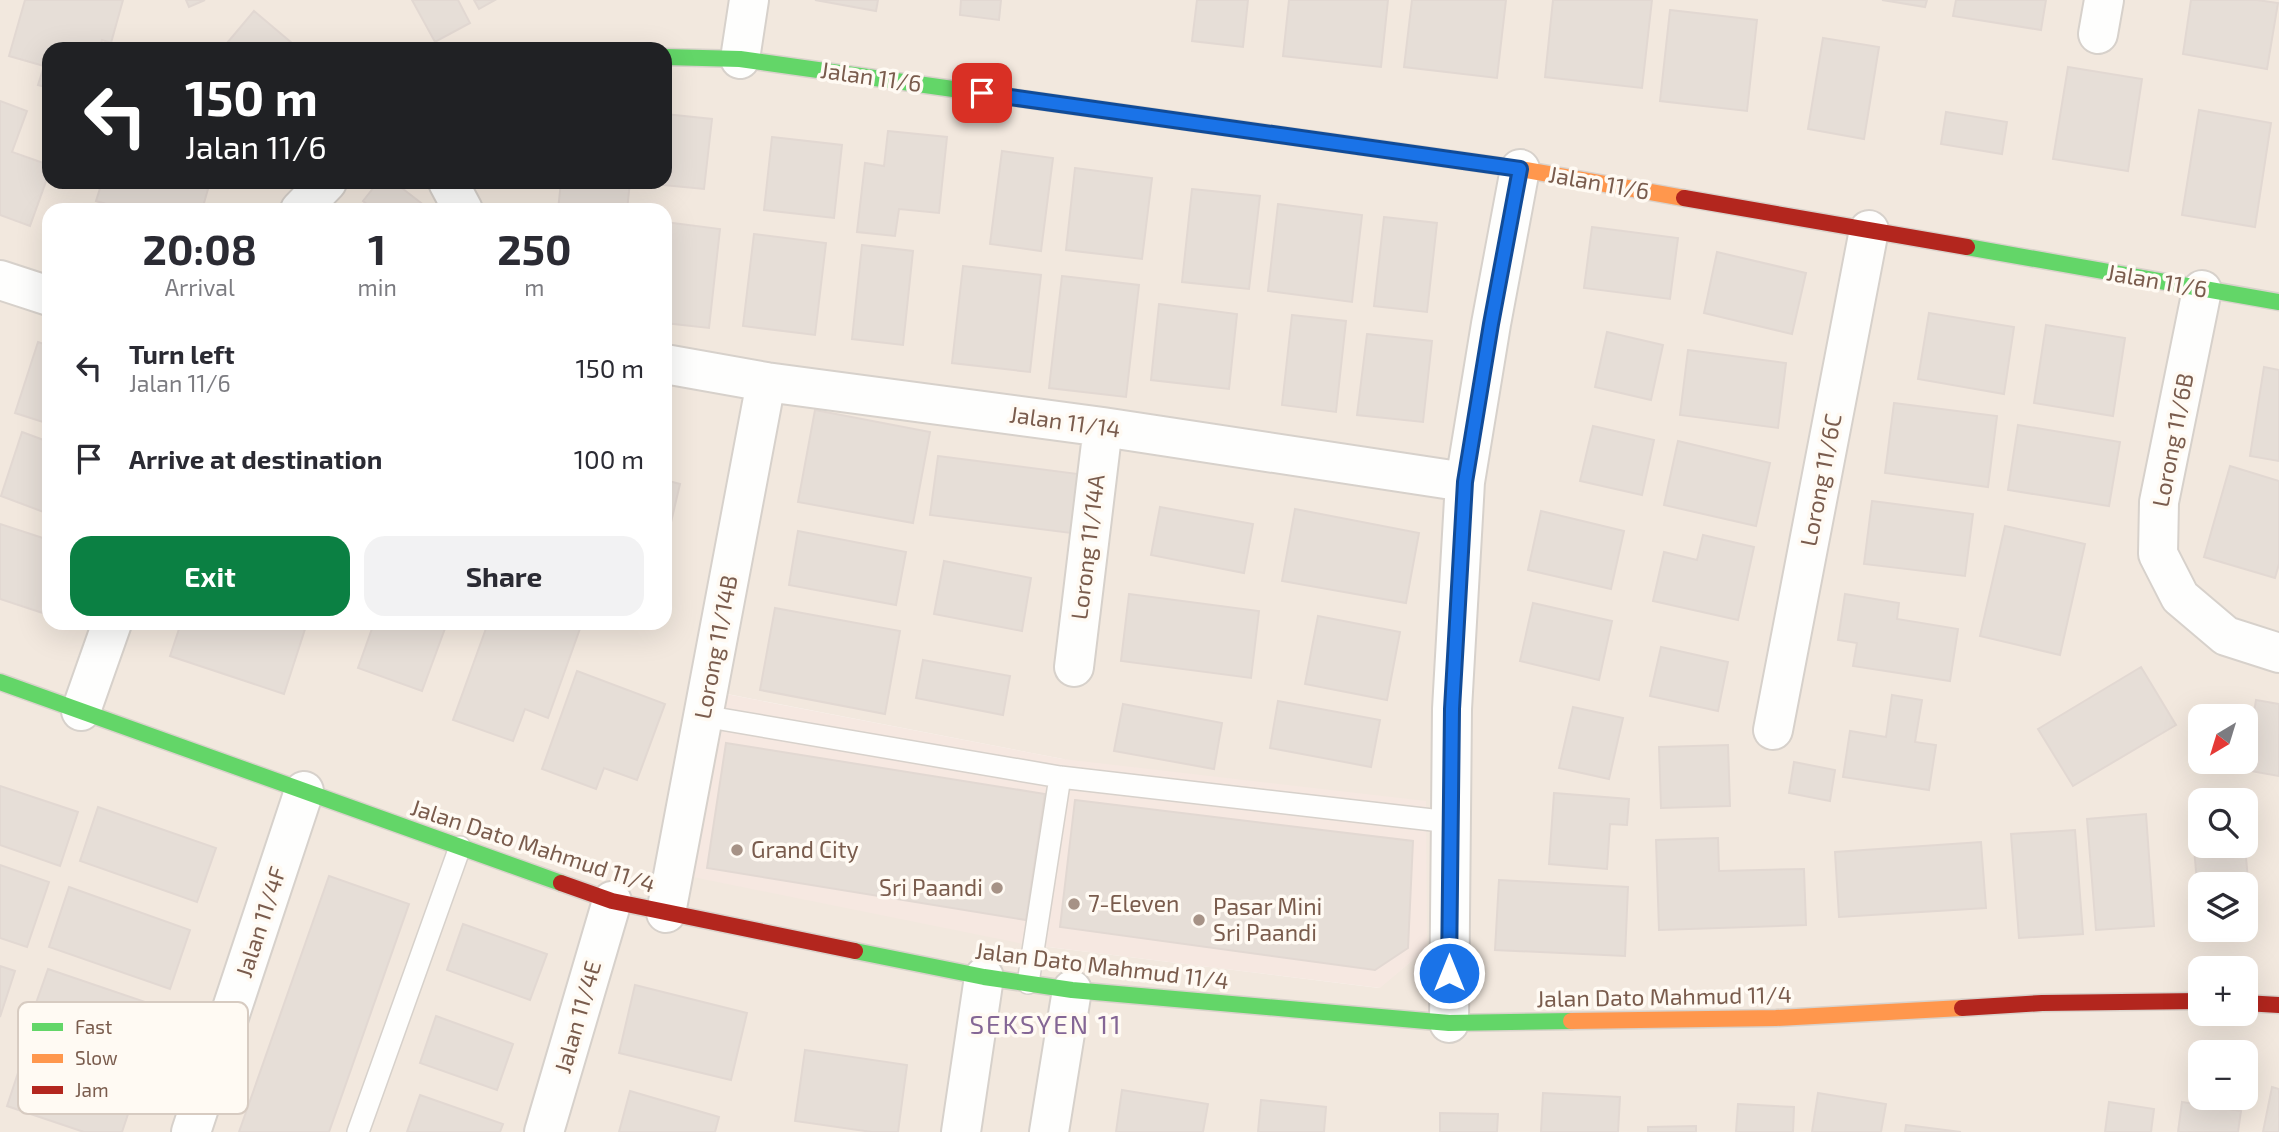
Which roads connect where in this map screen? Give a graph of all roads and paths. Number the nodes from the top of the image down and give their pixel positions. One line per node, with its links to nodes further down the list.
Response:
1 (749, 0): 3 (street)
2 (672, 57): 3 (street, Jalan 11/6)
3 (740, 59): 4 (street, Jalan 11/6)
4 (1520, 169): 7 (street, Jalan 11/6); 15 (street)
5 (320, 189): 6 (street)
6 (307, 203)
7 (1869, 230): 9 (street, Jalan 11/6); 22 (street, Lorong 11/6C)
8 (0, 279): 10 (street)
9 (2202, 290): 11 (street, Jalan 11/6); 17 (street, Lorong 11/6B)
10 (42, 294)
11 (2279, 302)
12 (672, 365): 13 (street, Jalan 11/14)
13 (766, 382): 14 (street, Jalan 11/14); 21 (street, Lorong 11/14B)
14 (1103, 427): 15 (street, Jalan 11/14); 18 (street, Lorong 11/14A)
15 (1465, 482): 25 (street)
16 (110, 630): 20 (street)
17 (2279, 653)
18 (1074, 667)
19 (0, 682): 20 (street, Jalan Dato Mahmud 11/4)
20 (81, 711): 24 (street, Jalan Dato Mahmud 11/4)
21 (703, 716): 23 (lane); 28 (street, Lorong 11/14B)
22 (1773, 730)
23 (1060, 777): 25 (lane); 30 (lane)
24 (304, 791): 26 (street, Jalan Dato Mahmud 11/4); 33 (street, Jalan 11/4F)
25 (1450, 822): 36 (street)
26 (460, 847): 27 (street, Jalan Dato Mahmud 11/4); 39 (lane)
27 (612, 901): 28 (street, Jalan Dato Mahmud 11/4); 40 (street, Jalan 11/4E)
28 (666, 913): 29 (street, Jalan Dato Mahmud 11/4)
29 (984, 977): 30 (street, Jalan Dato Mahmud 11/4); 41 (street)
30 (1028, 983): 31 (street, Jalan Dato Mahmud 11/4)
31 (1072, 990): 36 (street, Jalan Dato Mahmud 11/4); 42 (street)
32 (2188, 1001): 36 (street, Jalan Dato Mahmud 11/4)
33 (234, 1002)
34 (2258, 1004): 35 (street)
35 (2279, 1005)
36 (1449, 1023)
37 (197, 1114): 38 (street, Jalan 11/4F)
38 (191, 1132)
39 (358, 1132)
40 (544, 1132)
41 (961, 1132)
42 (1049, 1132)

